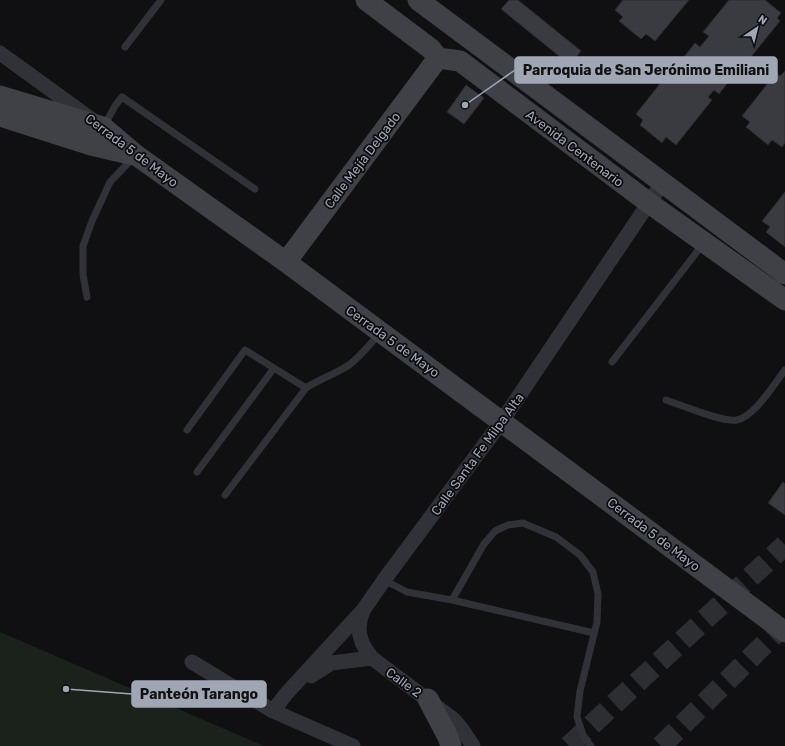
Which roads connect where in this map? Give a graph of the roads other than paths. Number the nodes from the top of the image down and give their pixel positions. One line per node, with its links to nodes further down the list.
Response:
1 (162, 0): 4 (lane)
2 (366, 0): 6 (main road)
3 (418, 0): 11 (main road, Avenida Centenario)
4 (125, 47)
5 (0, 53): 9 (street, Cerrada 5 de Mayo)
6 (438, 58): 13 (main road, Avenida Centenario); 15 (main road, Calle Mejía Delgado)
7 (0, 96): 9 (main road)
8 (0, 116): 10 (main road)
9 (103, 127): 10 (main road, Cerrada 5 de Mayo); 12 (lane)
10 (136, 155): 15 (main road, Cerrada 5 de Mayo); 17 (lane)
11 (663, 182): 13 (street, Calle Santa Fe Milpa Alta); 16 (main road, Avenida Centenario)
12 (255, 189)
13 (649, 203): 14 (main road, Avenida Centenario); 25 (street, Calle Santa Fe Milpa Alta)
14 (704, 243): 18 (main road, Avenida Centenario); 20 (lane)
15 (286, 262): 19 (main road, Cerrada 5 de Mayo)
16 (785, 274)
17 (88, 297)
18 (785, 300)
19 (381, 332): 23 (lane); 25 (main road, Cerrada 5 de Mayo)
20 (612, 362)
21 (274, 368): 23 (lane); 26 (lane); 27 (lane)
22 (785, 370): 24 (lane)
23 (306, 388): 28 (lane)
24 (666, 400)
25 (502, 421): 29 (street, Calle Santa Fe Milpa Alta); 32 (main road, Cerrada 5 de Mayo)
26 (187, 430)
27 (197, 472)
28 (225, 495)
29 (384, 580): 30 (lane); 31 (street, Calle Santa Fe Milpa Alta)
30 (452, 600): 33 (lane); 33 (lane)
31 (364, 609): 34 (street, Calle 2); 36 (street, Calle Santa Fe Milpa Alta)
32 (785, 632)
33 (594, 633): 42 (lane)
34 (372, 658): 36 (street); 37 (street, Calle 2)
35 (192, 662): 38 (street)
36 (286, 694): 38 (street, Calle Santa Fe Milpa Alta)
37 (428, 699): 40 (main road); 41 (street, Calle 2)
38 (273, 712): 39 (street)
39 (353, 746)
40 (451, 746)
41 (472, 746)
42 (590, 746)

